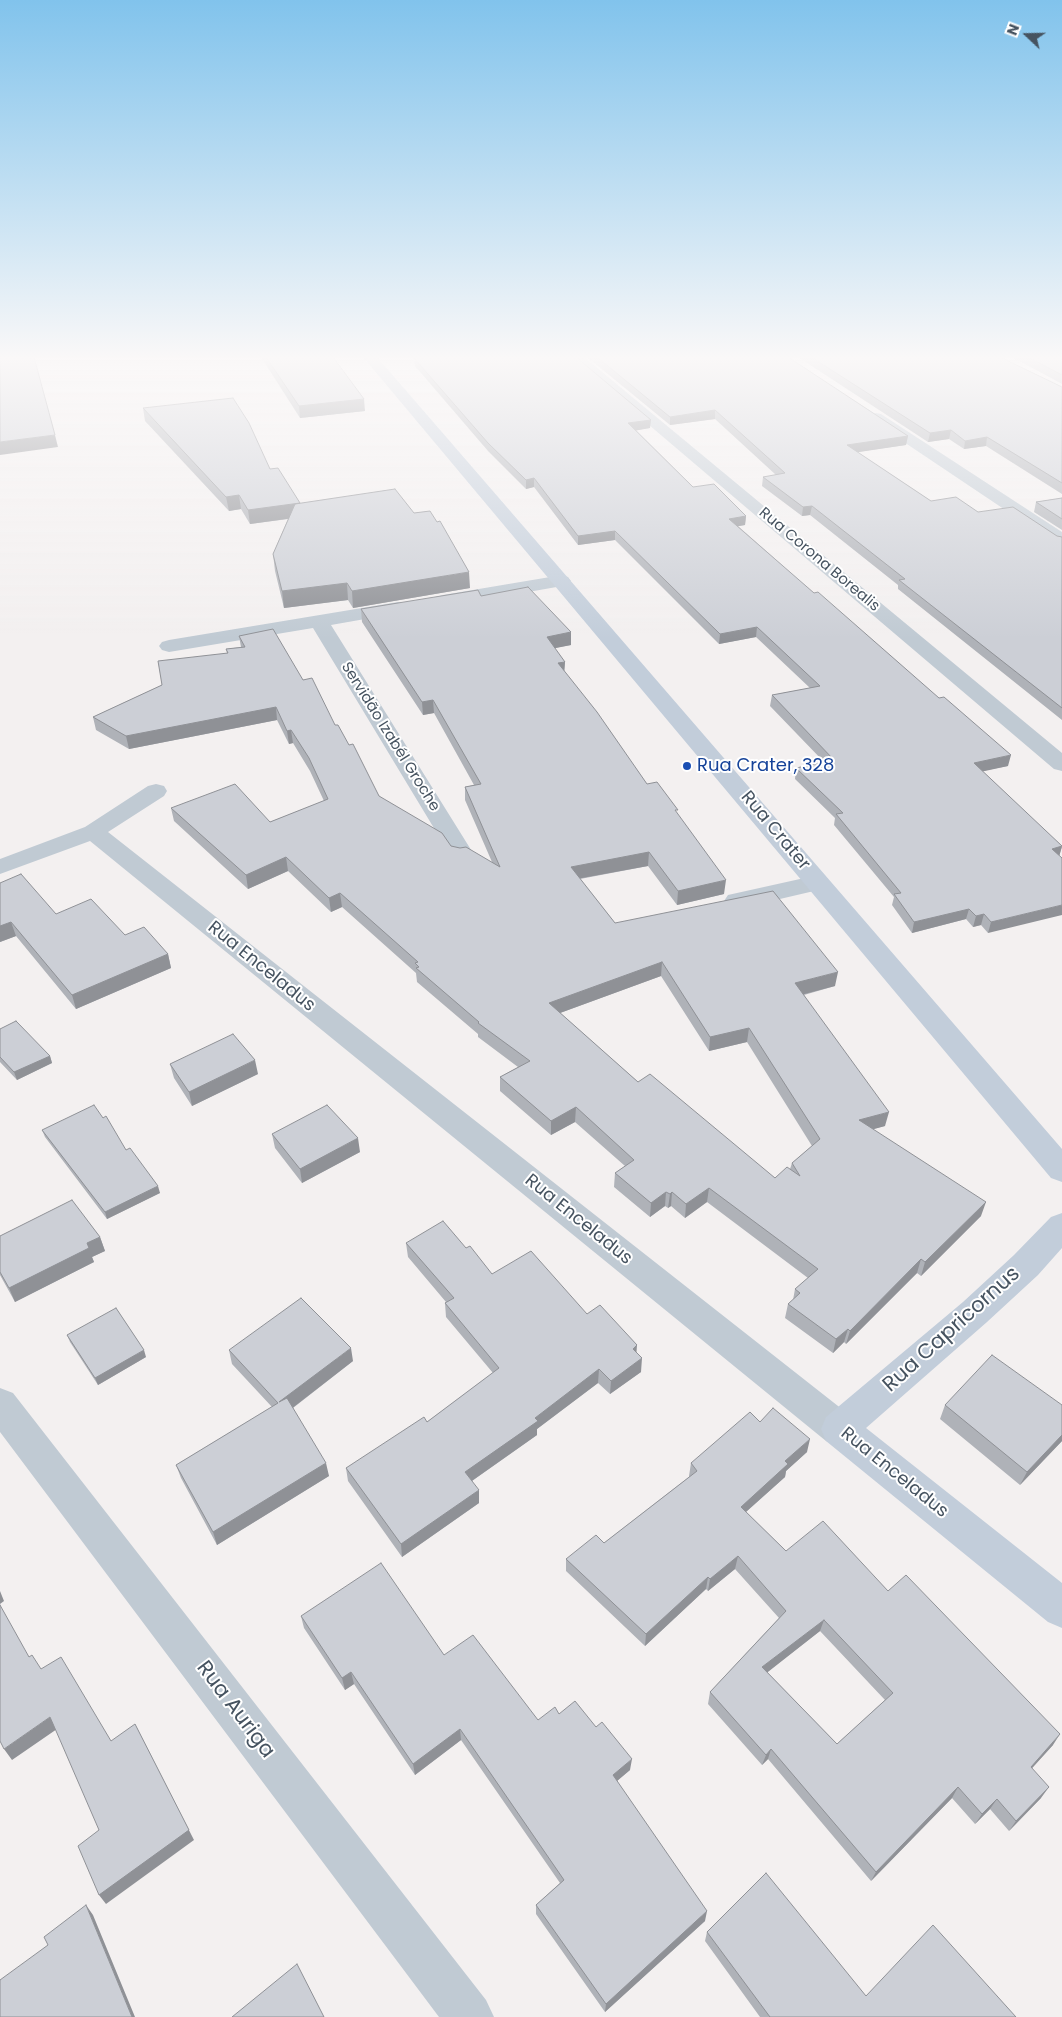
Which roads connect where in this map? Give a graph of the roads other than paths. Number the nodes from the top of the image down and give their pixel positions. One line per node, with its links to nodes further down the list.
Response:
1 (451, 451): 5 (street, Rua Crater)
2 (688, 451): 8 (street, Rua Corona Borealis)
3 (928, 451): 4 (street)
4 (1062, 540)
5 (562, 581): 6 (street); 13 (street, Rua Crater)
6 (319, 621): 7 (street); 11 (street, Servidão Izabél Groche)
7 (169, 646)
8 (1062, 764)
9 (156, 791): 10 (street)
10 (93, 832): 12 (street); 18 (street, Rua Enceladus)
11 (462, 853)
12 (0, 867)
13 (818, 883): 14 (street); 15 (street, Rua Crater)
14 (715, 906)
15 (1062, 1170)
16 (1062, 1226): 18 (street, Rua Capricornus)
17 (0, 1404): 20 (street, Rua Auriga)
18 (839, 1429): 19 (street, Rua Enceladus)
19 (1062, 1608)
20 (470, 2017)

